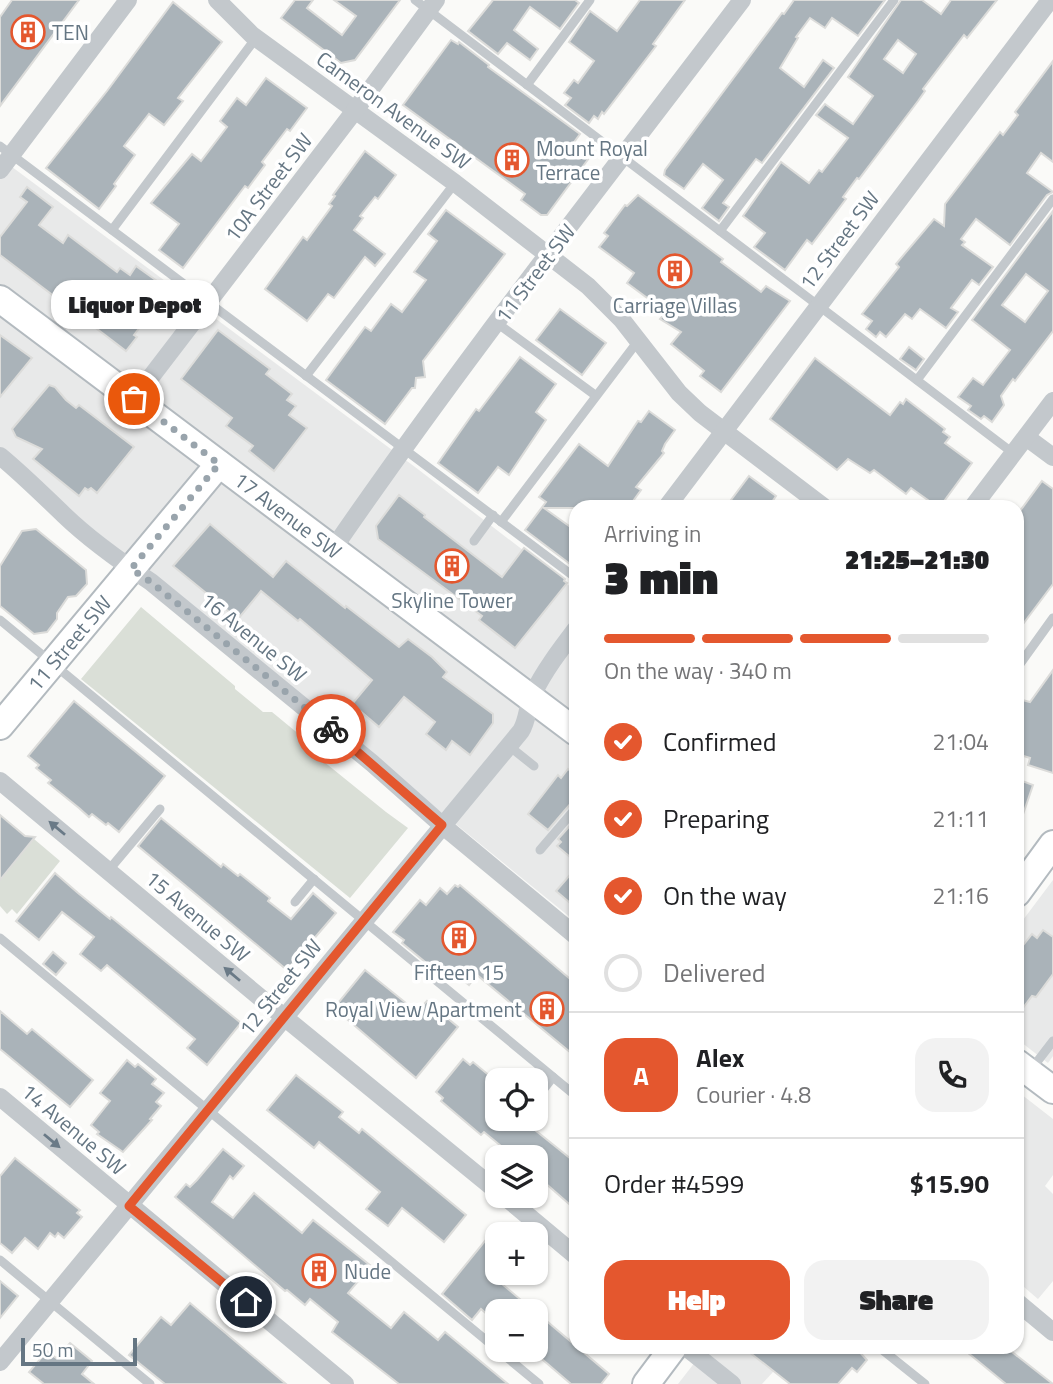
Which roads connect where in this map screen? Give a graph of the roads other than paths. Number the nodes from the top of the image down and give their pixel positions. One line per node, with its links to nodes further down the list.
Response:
1 (128, 0): 11 (street)
2 (217, 0): 8 (street, Cameron Avenue SW)
3 (590, 0): 9 (lane)
4 (742, 0): 12 (street, 11 Street SW)
5 (894, 0): 17 (lane)
6 (1050, 0): 21 (street, 12 Street SW)
7 (426, 3): 9 (lane); 10 (street, 10A Street SW)
8 (256, 38): 10 (street, Cameron Avenue SW); 16 (lane)
9 (527, 85): 12 (lane)
10 (356, 109): 14 (street, Cameron Avenue SW); 20 (street, 10A Street SW)
11 (6, 151): 13 (street); 16 (lane)
12 (622, 158): 17 (lane); 18 (street, 11 Street SW)
13 (0, 170)
14 (455, 183): 18 (street, Cameron Avenue SW); 24 (lane)
15 (1053, 199): 25 (lane)
16 (111, 230): 20 (lane)
17 (720, 231): 21 (lane)
18 (548, 254): 22 (street, 11 Street SW); 23 (street, Cameron Avenue SW)
19 (0, 299): 27 (main road, 17 Avenue SW)
20 (208, 302): 24 (lane); 27 (street, 10A Street SW)
21 (818, 305): 25 (lane); 29 (street, 12 Street SW)
22 (497, 323): 26 (lane); 31 (street, 11 Street SW)
23 (638, 341): 26 (lane); 29 (street, Cameron Avenue SW)
24 (306, 376): 31 (lane)
25 (917, 380): 32 (lane)
26 (595, 395): 39 (lane)
27 (134, 399): 35 (main road, 17 Avenue SW)
28 (1053, 401): 30 (street)
29 (723, 430): 36 (street, 12 Street SW); 37 (street, Cameron Avenue SW)
30 (1026, 437): 32 (street); 34 (street)
31 (404, 449): 39 (lane); 41 (street, 11 Street SW)
32 (1013, 453): 38 (street)
33 (0, 456): 42 (street, 16 Avenue SW)
34 (1053, 457)
35 (219, 464): 41 (main road, 17 Avenue SW); 42 (main road, 11 Street SW)
36 (672, 500)
37 (813, 500)
38 (978, 500)
39 (497, 519): 40 (lane); 43 (lane)
40 (474, 541)
41 (332, 549): 49 (main road, 17 Avenue SW)
42 (131, 569): 48 (main road, 11 Street SW); 57 (street, 16 Avenue SW)
43 (569, 573)
44 (1053, 618): 47 (lane)
45 (0, 620): 48 (lane)
46 (569, 639): 49 (street, 12 Street SW)
47 (1024, 658)
48 (52, 663): 50 (main road, 11 Street SW); 61 (lane)
49 (531, 698): 51 (main road, 17 Avenue SW); 52 (street, 12 Street SW)
50 (0, 726)
51 (569, 727)
52 (509, 746): 53 (lane); 57 (street, 12 Street SW)
53 (534, 766)
54 (0, 781): 60 (street, 15 Avenue SW, one-way to 54)
55 (160, 809): 60 (lane)
56 (569, 816): 59 (lane)
57 (442, 825): 64 (street, 12 Street SW); 65 (street, 16 Avenue SW)
58 (1053, 844): 62 (main road)
59 (540, 850)
60 (108, 871): 67 (street, 15 Avenue SW, one-way to 60)
61 (314, 879): 63 (lane); 64 (lane)
62 (1024, 883)
63 (295, 902)
64 (364, 920): 67 (street, 12 Street SW); 71 (lane)
65 (569, 930)
66 (0, 938): 76 (lane)
67 (285, 1016): 76 (street, 12 Street SW); 77 (street, 15 Avenue SW)
68 (1053, 1041): 69 (lane)
69 (1024, 1067)
70 (1024, 1069): 74 (main road)
71 (553, 1077): 72 (lane); 73 (lane)
72 (548, 1083)
73 (569, 1090)
74 (1053, 1090)
75 (0, 1097): 78 (street, 14 Avenue SW, one-way to 78)
76 (208, 1110): 78 (street, 12 Street SW); 91 (lane)
77 (485, 1181)
78 (129, 1206): 82 (street, 12 Street SW); 90 (street, 14 Avenue SW)
79 (519, 1208): 80 (street)
80 (569, 1250)
81 (0, 1260): 82 (lane)
82 (50, 1301): 88 (street, 12 Street SW); 89 (lane)
83 (1024, 1308): 84 (street)
84 (1053, 1332)
85 (668, 1354): 92 (main road)
86 (694, 1354): 93 (street)
87 (888, 1354): 94 (lane)
88 (0, 1362)
89 (150, 1384)
90 (345, 1384)
91 (539, 1384)
92 (646, 1384)
93 (732, 1384)
94 (925, 1384)

